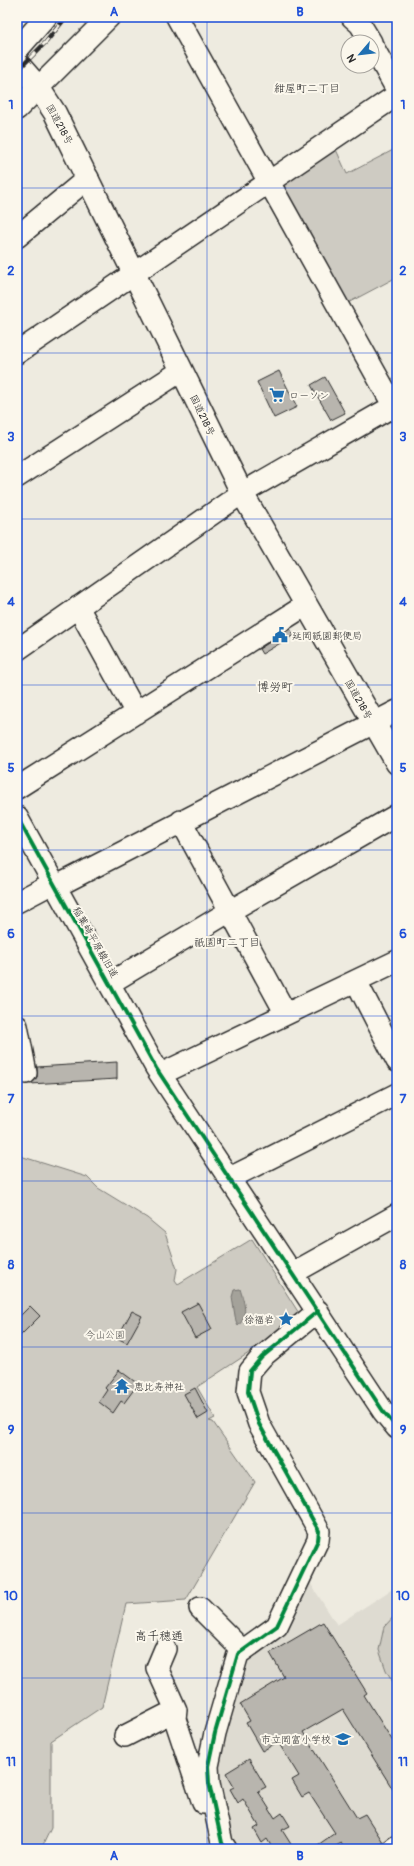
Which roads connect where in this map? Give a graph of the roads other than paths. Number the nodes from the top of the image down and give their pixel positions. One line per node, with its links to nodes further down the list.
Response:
1 (46, 17): 6 (street)
2 (109, 17): 9 (street)
3 (177, 17): 14 (street)
4 (352, 17): 5 (street)
5 (366, 34)
6 (17, 50)
7 (380, 59): 10 (street)
8 (17, 63): 9 (highway, 国道218号)
9 (38, 87): 12 (street); 13 (highway, 国道218号)
10 (397, 90)
11 (397, 95): 14 (street)
12 (17, 109)
13 (88, 178): 15 (street); 16 (highway, 国道218号)
14 (269, 182): 16 (street); 19 (street)
15 (17, 237)
16 (135, 273): 17 (street); 18 (highway, 国道218号)
17 (17, 353)
18 (181, 371): 20 (street); 21 (highway, 国道218号)
19 (396, 407): 21 (street)
20 (17, 477)
21 (242, 493): 22 (highway, 国道218号); 23 (street)
22 (306, 605): 26 (street); 27 (highway, 国道218号)
23 (78, 607): 24 (street); 26 (street)
24 (17, 650)
25 (397, 711): 27 (street)
26 (136, 713): 29 (street)
27 (374, 724): 28 (highway, 国道218号); 32 (street)
28 (397, 763)
29 (17, 788)
30 (397, 815): 35 (street)
31 (17, 816): 33 (street, 稲葉崎平原線旧道)
32 (182, 821): 33 (street); 35 (street)
33 (54, 885): 34 (street); 38 (street, 稲葉崎平原線旧道)
34 (17, 902)
35 (230, 911): 38 (street); 39 (street)
36 (397, 961): 37 (street)
37 (356, 981): 39 (street); 41 (street)
38 (110, 983): 43 (street, 稲葉崎平原線旧道)
39 (286, 1014): 43 (street)
40 (17, 1026): 42 (street)
41 (397, 1061)
42 (26, 1073)
43 (161, 1074): 45 (street, 稲葉崎平原線旧道)
44 (397, 1094): 45 (street)
45 (230, 1178): 47 (street, 稲葉崎平原線旧道)
46 (397, 1215): 47 (street)
47 (293, 1273): 48 (street, 稲葉崎平原線旧道)
48 (318, 1310): 49 (street, 稲葉崎平原線旧道); 52 (street)
49 (397, 1428)
50 (200, 1608): 52 (street)
51 (165, 1649): 53 (street)
52 (242, 1650): 55 (street)
53 (175, 1720): 54 (street); 55 (street)
54 (125, 1736)
55 (220, 1841)
56 (397, 1846): 57 (street)
57 (393, 1849)

